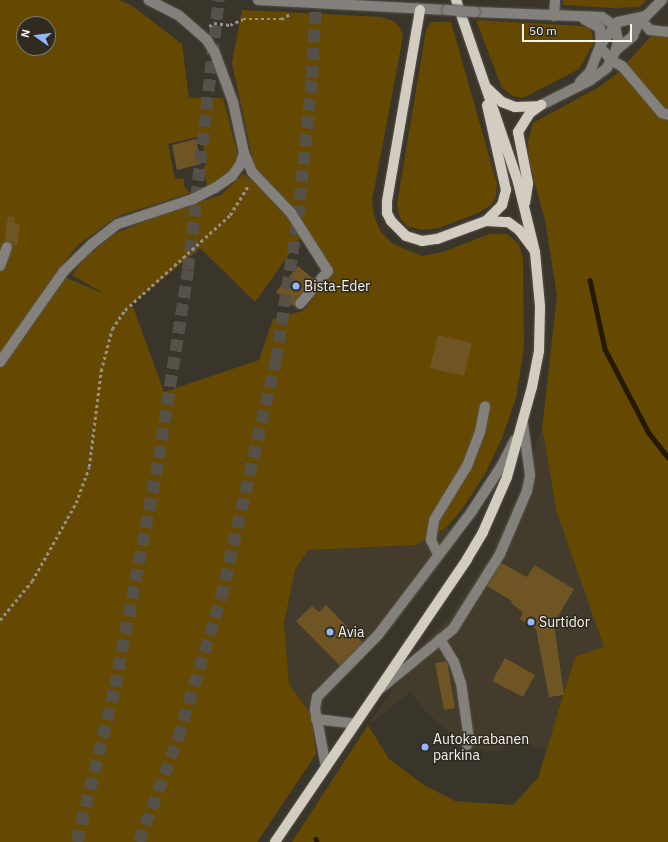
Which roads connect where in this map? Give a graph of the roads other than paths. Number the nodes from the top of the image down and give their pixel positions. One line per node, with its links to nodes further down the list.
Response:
1 (149, 0): 20 (street)
2 (258, 0): 6 (street)
3 (456, 0): 16 (main road)
4 (555, 0): 7 (street)
5 (662, 0): 9 (street)
6 (420, 10): 7 (street, bridge); 22 (main road)
7 (554, 16): 8 (street)
8 (580, 18): 10 (street); 11 (street)
9 (640, 19): 10 (street); 12 (street); 14 (street)
10 (618, 22): 11 (street); 13 (street); 14 (street)
11 (598, 26): 13 (street)
12 (668, 32)
13 (601, 45): 15 (street); 17 (street)
14 (616, 50): 15 (street)
15 (612, 61): 17 (street); 19 (street)
16 (486, 86): 18 (main road); 21 (main road); 22 (main road)
17 (573, 87): 18 (street)
18 (541, 105): 21 (main road)
19 (668, 115)
20 (244, 153): 26 (street); 27 (street)
21 (525, 205): 24 (main road)
22 (486, 221): 24 (main road)
23 (7, 247): 25 (street)
24 (536, 252): 29 (main road)
25 (0, 266)
26 (300, 304)
27 (0, 362)
28 (485, 406): 30 (street)
29 (523, 424): 30 (street); 31 (street); 32 (main road)
30 (438, 554): 33 (street)
31 (440, 639): 32 (street); 35 (street)
32 (377, 691): 34 (main road)
33 (316, 719): 34 (street); 36 (street)
34 (355, 724): 36 (main road)
35 (467, 745)
36 (326, 766): 37 (main road)
37 (275, 842)

